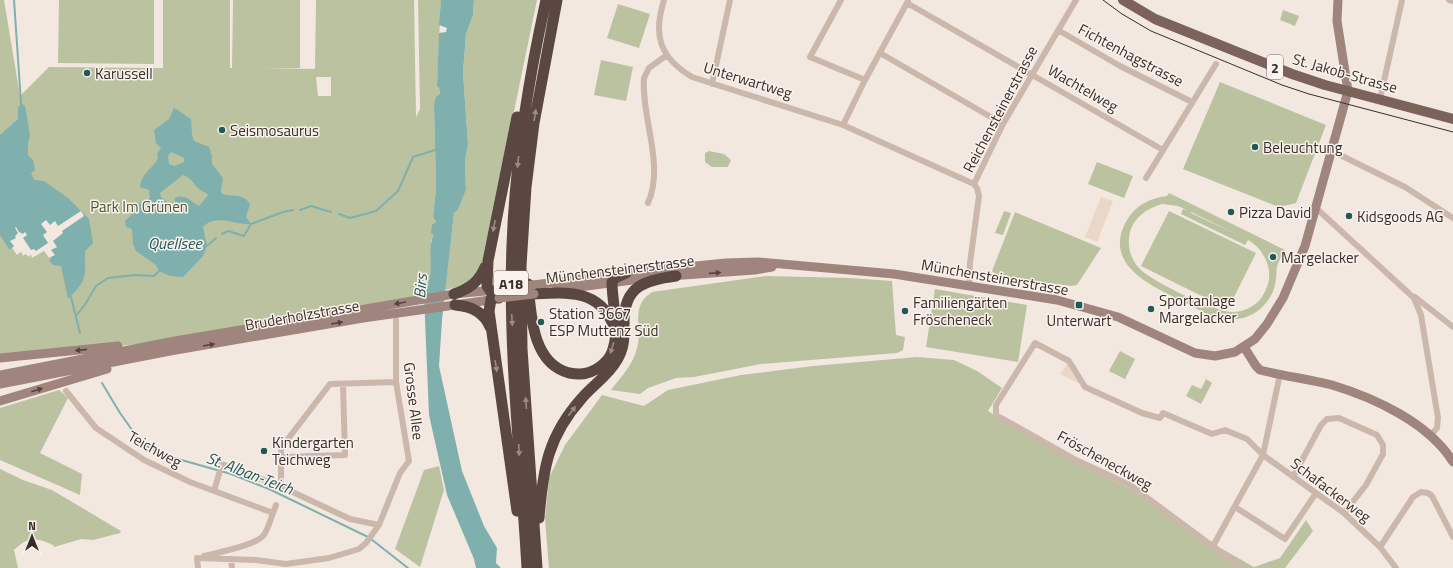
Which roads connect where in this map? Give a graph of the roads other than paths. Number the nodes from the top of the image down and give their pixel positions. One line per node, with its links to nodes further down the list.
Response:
1 (546, 0): 34 (highway, one-way to 34); 85 (highway, A18, one-way to 85)
2 (557, 0): 33 (highway, A18, one-way to 2)
3 (664, 0): 15 (street)
4 (730, 0): 19 (street)
5 (841, 0): 18 (street)
6 (1076, 0): 13 (street, Reichensteinerstrasse)
7 (1123, 0): 20 (main road, St. Jakob-Strasse / 2)
8 (1338, 0): 20 (main road)
9 (1402, 0): 21 (street)
10 (1449, 0): 12 (street)
11 (908, 1): 14 (street); 17 (street, Wachtelweg)
12 (1453, 1)
13 (1058, 30): 17 (street, Reichensteinerstrasse); 22 (street, Fichtenhagstrasse)
14 (880, 53): 18 (street); 24 (street)
15 (667, 55): 19 (street, Unterwartweg); 30 (street)
16 (1216, 64): 22 (street)
17 (1033, 74): 24 (street, Reichensteinerstrasse); 26 (street, Wachtelweg)
18 (865, 80): 25 (street)
19 (712, 84): 25 (street, Unterwartweg)
20 (1348, 91): 21 (main road, St. Jakob-Strasse / 2); 27 (main road)
21 (1380, 99): 23 (main road, St. Jakob-Strasse / 2)
22 (1192, 102): 26 (street)
23 (1453, 119)
24 (1003, 124): 29 (street, Reichensteinerstrasse)
25 (843, 125): 29 (street, Unterwartweg)
26 (1163, 150): 28 (street)
27 (1332, 151): 31 (main road); 32 (street)
28 (1146, 178)
29 (974, 184): 39 (street, Reichensteinerstrasse)
30 (648, 203)
31 (1316, 208): 42 (street); 54 (main road)
32 (1453, 218)
33 (524, 224): 51 (highway, one-way to 33); 86 (highway, A18, one-way to 33)
34 (488, 261): 40 (highway); 43 (highway)
35 (782, 266): 36 (main road, Münchensteinerstrasse); 37 (main road, Münchensteinerstrasse, one-way to 35); 39 (main road, Münchensteinerstrasse)
36 (626, 273): 38 (highway)
37 (676, 276): 38 (main road, Münchensteinerstrasse); 48 (highway)
38 (613, 279): 41 (main road, Münchensteinerstrasse); 48 (highway); 51 (highway)
39 (969, 285): 54 (main road, Münchensteinerstrasse)
40 (473, 289): 43 (main road, Münchensteinerstrasse); 44 (highway)
41 (534, 289): 43 (main road, Münchensteinerstrasse, bridge); 51 (highway)
42 (1411, 293): 49 (street); 64 (street)
43 (495, 294): 45 (main road, Münchensteinerstrasse); 50 (highway)
44 (455, 299): 45 (highway); 46 (main road, Bruderholzstrasse, one-way to 46); 46 (main road, Bruderholzstrasse)
45 (473, 306): 50 (highway)
46 (363, 314): 52 (main road, Bruderholzstrasse); 55 (main road, Bruderholzstrasse, one-way to 46)
47 (396, 320): 59 (street, Grosse Allee)
48 (624, 322): 86 (highway, one-way to 48)
49 (1453, 327)
50 (491, 331): 84 (highway, one-way to 84)
51 (615, 333)
52 (175, 341): 56 (main road, Bruderholzstrasse, one-way to 56); 58 (main road, Bruderholzstrasse)
53 (1035, 343): 65 (street, Schafackerweg); 78 (street, Fröscheneckweg)
54 (1244, 348): 57 (main road)
55 (170, 351): 60 (main road, Bruderholzstrasse); 63 (main road, Bruderholzstrasse, one-way to 55)
56 (0, 358)
57 (1280, 374): 64 (main road); 65 (street)
58 (0, 375)
59 (396, 382): 61 (street); 76 (street, Grosse Allee)
60 (0, 384)
61 (343, 384): 66 (street); 66 (street)
62 (66, 391): 70 (street, Teichweg)
63 (0, 402)
64 (1431, 435): 67 (main road)
65 (1263, 455): 68 (street, Schafackerweg); 73 (street)
66 (282, 457): 69 (street)
67 (1453, 462)
68 (1293, 477): 71 (street, Schafackerweg); 75 (street)
69 (282, 489): 70 (street); 76 (street)
70 (214, 491): 74 (street, Teichweg)
71 (1316, 493): 73 (street); 75 (street, Schafackerweg)
72 (276, 505): 74 (street)
73 (1235, 507): 78 (street)
74 (273, 513): 80 (street)
75 (1344, 513): 79 (street, Schafackerweg)
76 (379, 525): 81 (street)
77 (1453, 537): 79 (street)
78 (1212, 546): 87 (street, Fröscheneckweg)
79 (1380, 547): 88 (street, Schafackerweg)
80 (197, 558): 81 (street); 82 (street)
81 (231, 559): 83 (street)
82 (198, 568)
83 (232, 568)
84 (522, 568)
85 (527, 568)
86 (538, 568)
87 (1242, 568)
88 (1396, 568)

